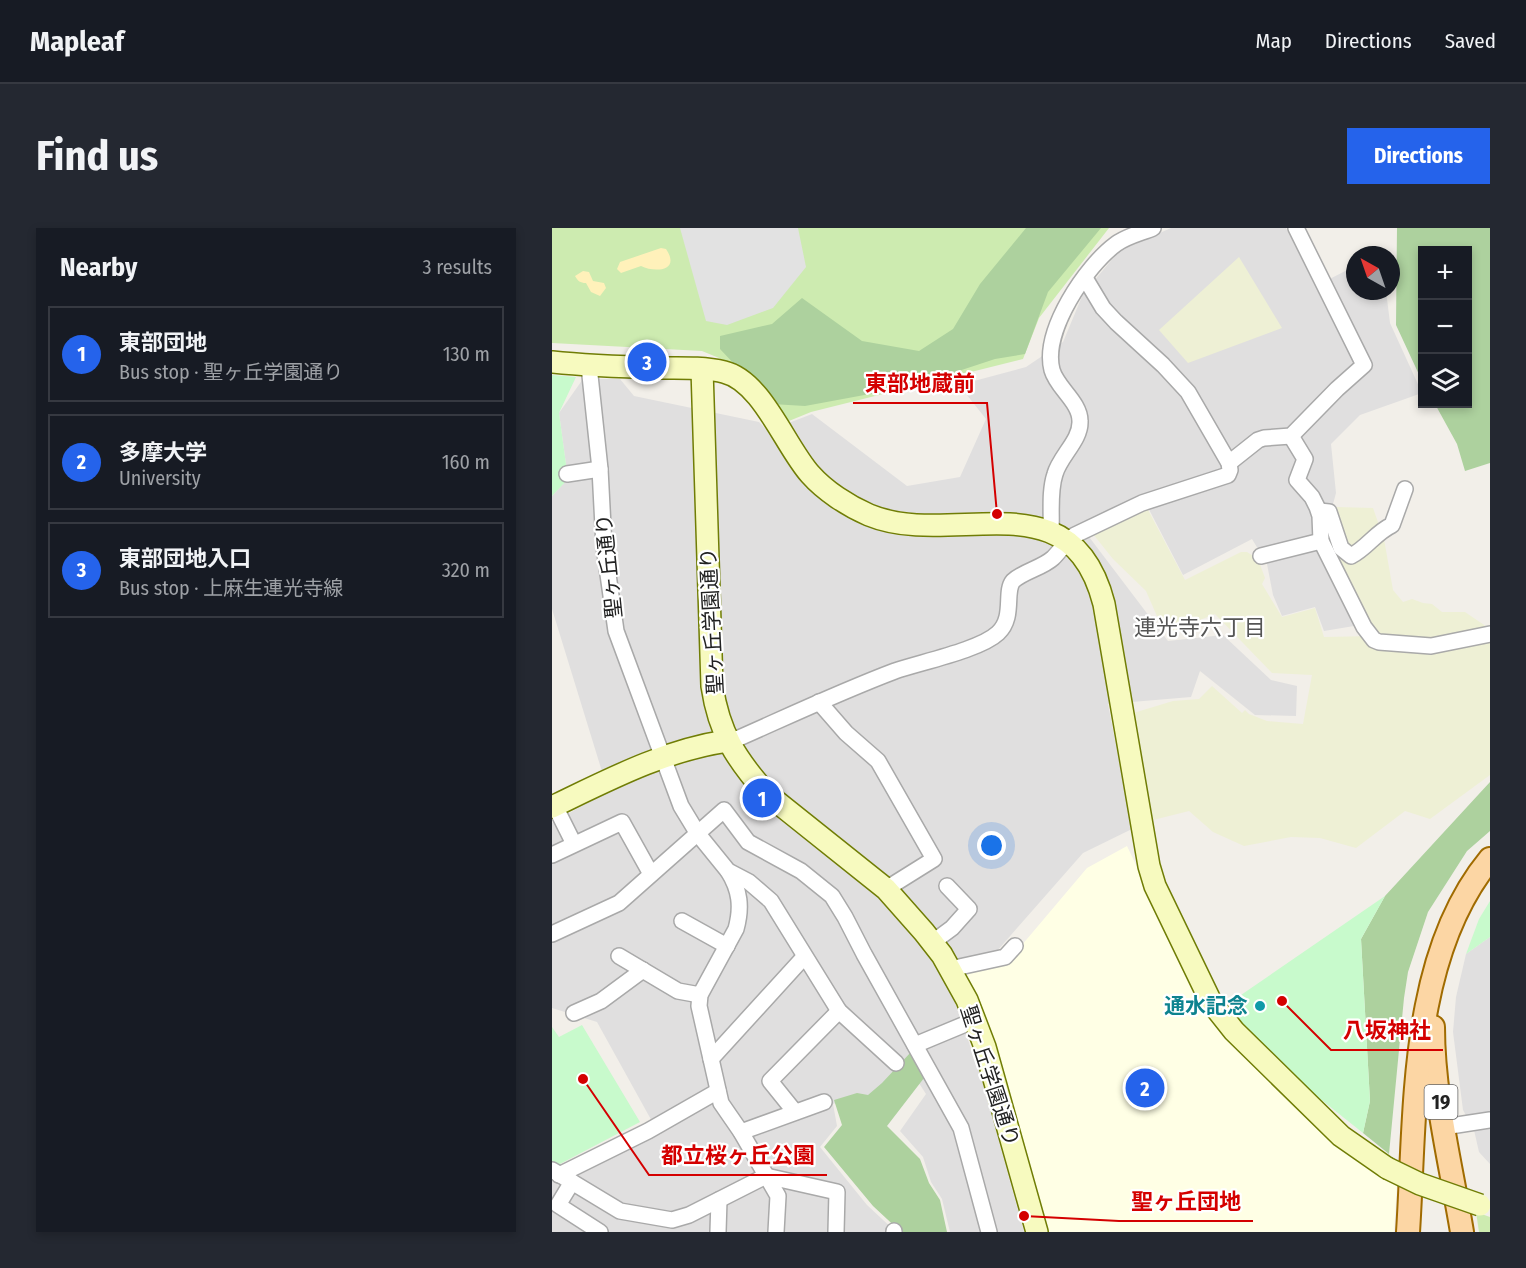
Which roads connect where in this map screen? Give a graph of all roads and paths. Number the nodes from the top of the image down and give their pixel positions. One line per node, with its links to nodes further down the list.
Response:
1 (1153, 228): 3 (street)
2 (1296, 228): 7 (street)
3 (1085, 278): 8 (street); 13 (street)
4 (552, 362): 5 (main road)
5 (589, 366): 6 (main road); 9 (street, 聖ヶ丘通り)
6 (702, 369): 13 (main road); 18 (main road, 聖ヶ丘学園通り)
7 (1291, 436): 8 (street); 12 (street)
8 (1229, 463): 13 (street)
9 (600, 469): 10 (street); 19 (street, 聖ヶ丘通り)
10 (567, 474)
11 (1405, 489): 12 (street)
12 (1319, 511): 14 (street)
13 (1059, 537): 17 (street); 55 (main road, bridge)
14 (1321, 541): 15 (street); 16 (street)
15 (1261, 556)
16 (1490, 634)
17 (819, 702): 18 (street); 28 (street)
18 (727, 741): 19 (main road); 28 (main road, 聖ヶ丘学園通り)
19 (664, 757): 20 (main road); 21 (street, 聖ヶ丘通り)
20 (554, 807): 22 (street)
21 (698, 834): 25 (street, 聖ヶ丘通り); 26 (street); 43 (street)
22 (574, 844): 23 (street); 26 (street)
23 (552, 855)
24 (1490, 858): 38 (main road, 19)
25 (728, 871): 32 (street); 35 (street)
26 (651, 874): 30 (street)
27 (947, 886): 31 (street)
28 (886, 889): 31 (main road, 聖ヶ丘学園通り)
29 (682, 921): 32 (street)
30 (552, 934)
31 (933, 942): 36 (main road, 聖ヶ丘学園通り)
32 (727, 946): 39 (street)
33 (1015, 946): 36 (street)
34 (619, 956): 37 (street)
35 (804, 957): 40 (street); 44 (street)
36 (950, 969): 42 (main road, 聖ヶ丘学園通り)
37 (643, 970): 39 (street); 41 (street)
38 (1436, 971): 50 (main road, 19); 62 (main road, 19)
39 (700, 995): 44 (street)
40 (839, 1011): 45 (street); 48 (street)
41 (574, 1013)
42 (975, 1020): 43 (street); 61 (main road, 聖ヶ丘学園通り)
43 (915, 1045): 60 (street)
44 (711, 1059): 46 (street)
45 (896, 1063)
46 (718, 1091): 51 (street); 52 (street)
47 (824, 1102): 48 (street)
48 (795, 1112): 51 (street)
49 (1490, 1120): 50 (street)
50 (1444, 1127): 63 (main road, 19)
51 (741, 1132): 53 (street)
52 (561, 1176): 54 (street); 56 (street)
53 (766, 1176): 54 (street); 58 (street); 59 (street)
54 (719, 1200): 57 (street)
55 (1485, 1207)
56 (600, 1232)
57 (718, 1232)
58 (776, 1232)
59 (836, 1232)
60 (989, 1232)
61 (1037, 1232)
62 (1408, 1232)
63 (1462, 1232)

